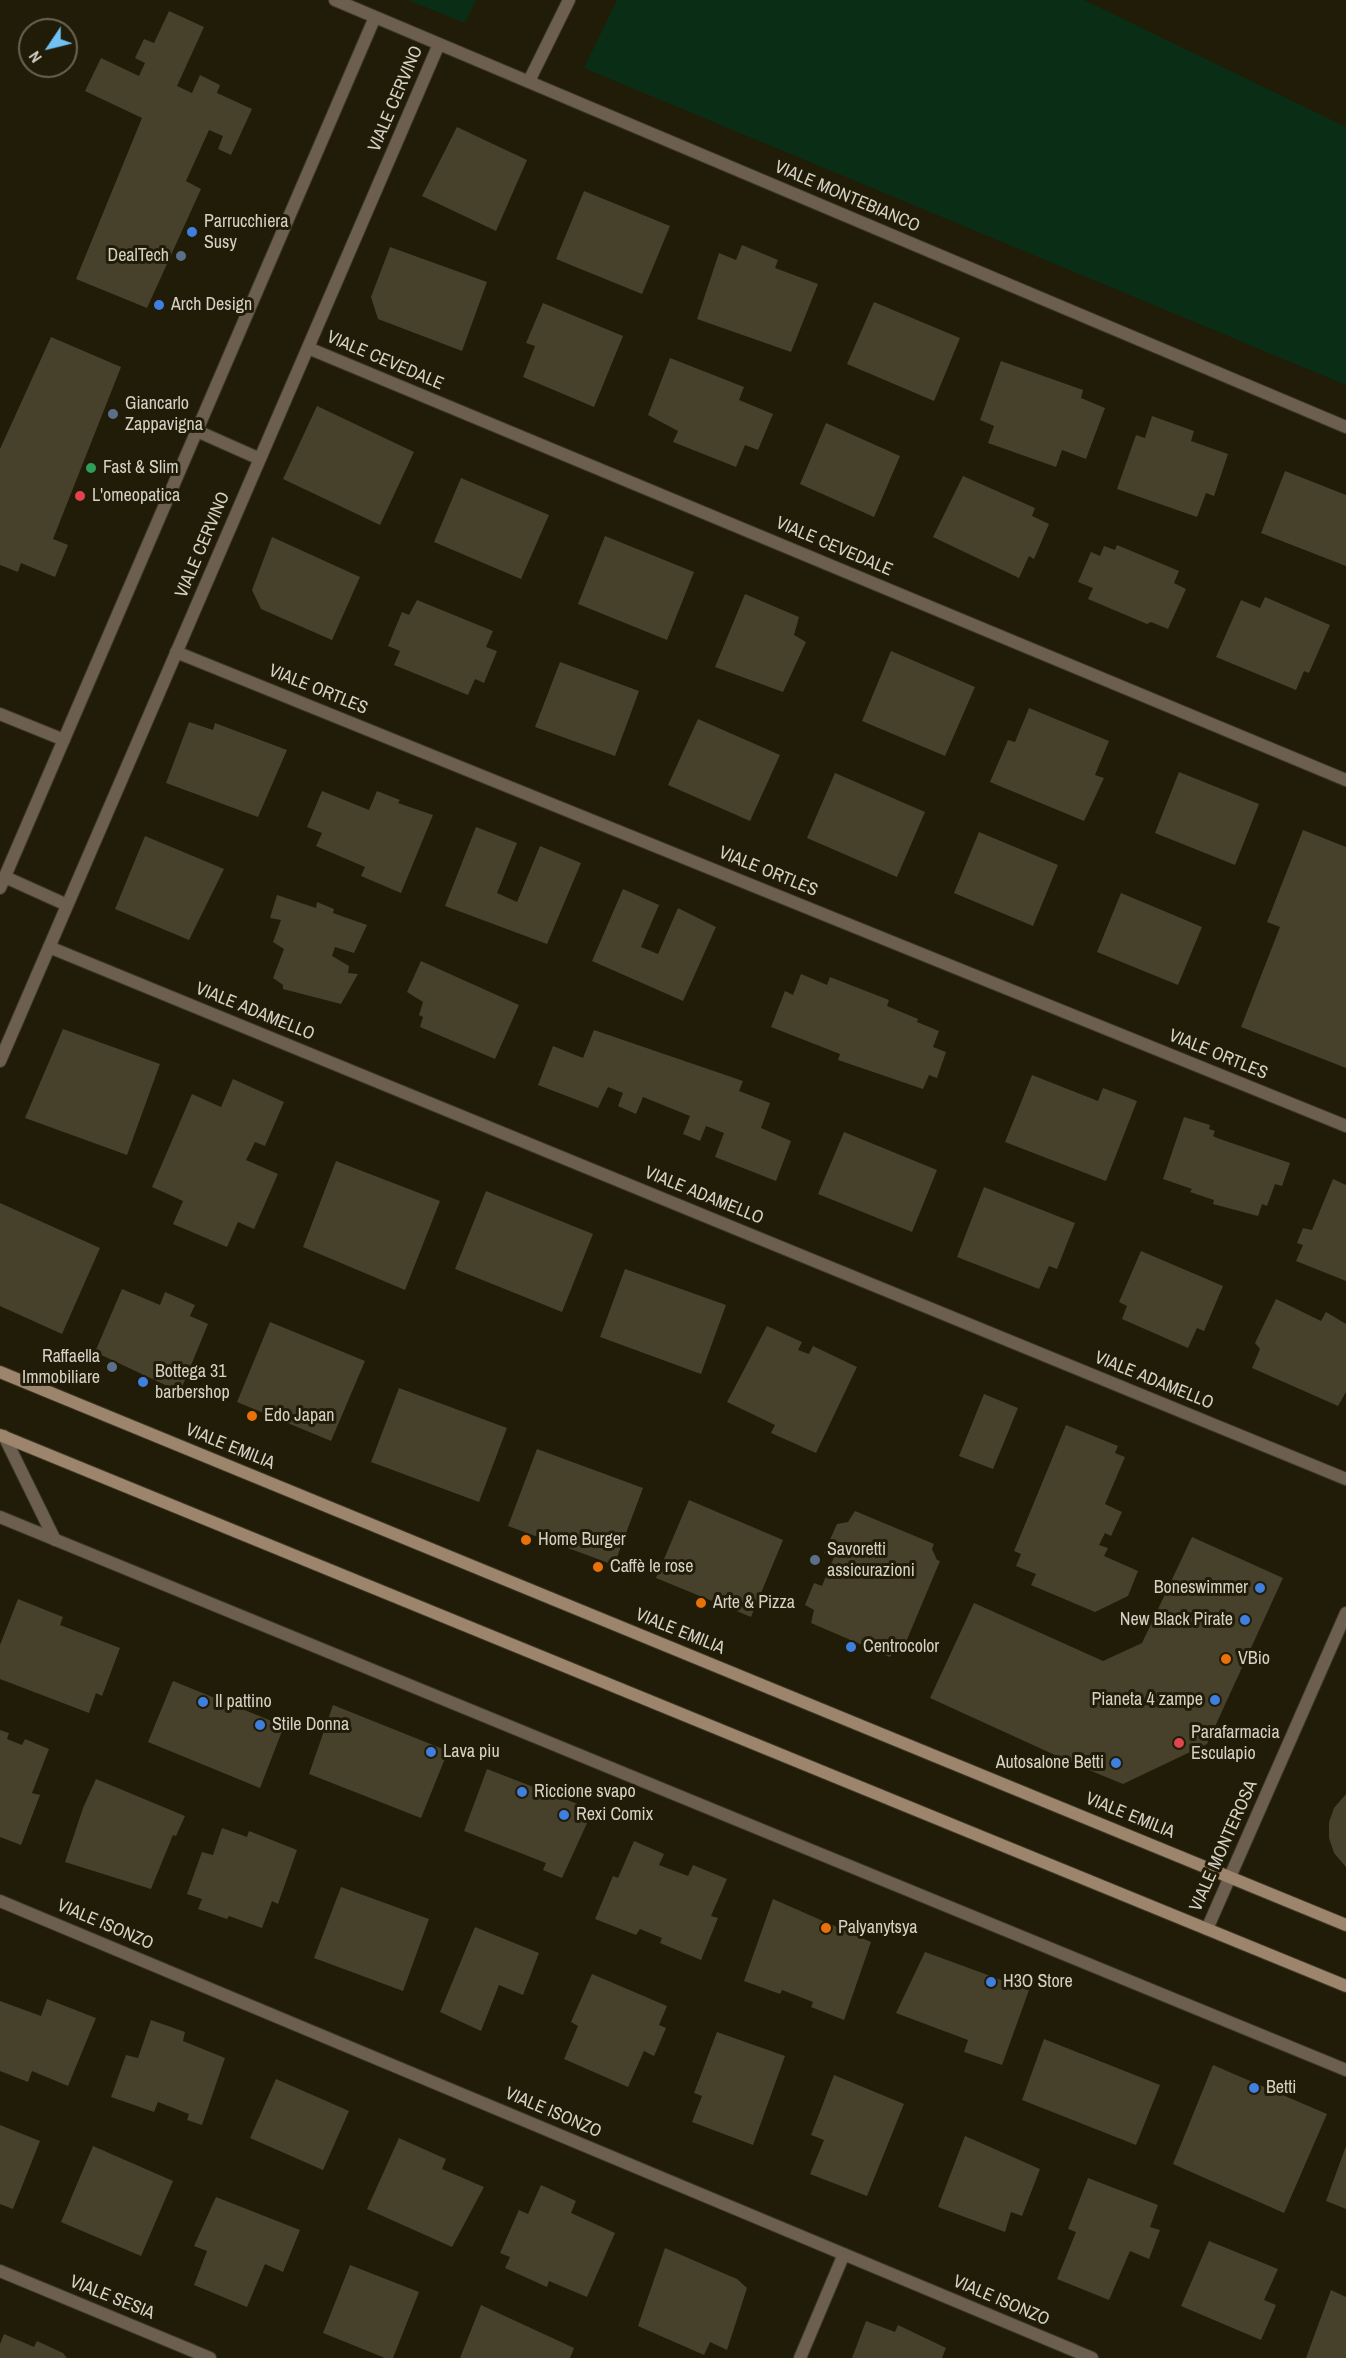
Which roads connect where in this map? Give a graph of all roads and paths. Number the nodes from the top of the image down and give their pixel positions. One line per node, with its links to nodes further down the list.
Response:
1 (335, 0): 3 (street, VIALE MONTEBIANCO)
2 (569, 0): 5 (street)
3 (375, 17): 4 (street, VIALE MONTEBIANCO); 8 (street)
4 (439, 44): 5 (street, VIALE MONTEBIANCO); 6 (street, VIALE CERVINO)
5 (529, 81): 7 (street, VIALE MONTEBIANCO)
6 (308, 348): 9 (street, VIALE CERVINO); 13 (street, VIALE CEVEDALE)
7 (1346, 427)
8 (197, 431): 9 (street); 12 (street)
9 (260, 459): 10 (street, VIALE CERVINO)
10 (176, 652): 15 (street, VIALE CERVINO); 18 (street, VIALE ORTLES)
11 (0, 714): 12 (street)
12 (64, 740): 14 (street)
13 (1346, 780)
14 (2, 883): 15 (street)
15 (67, 904): 16 (street, VIALE CERVINO)
16 (49, 947): 17 (street, VIALE CERVINO); 21 (street, VIALE ADAMELLO)
17 (0, 1060)
18 (1346, 1126)
19 (0, 1372): 25 (street, VIALE EMILIA)
20 (2, 1436): 23 (street); 28 (street)
21 (1346, 1479)
22 (0, 1517): 23 (street)
23 (56, 1540): 30 (street)
24 (1346, 1613): 25 (street, VIALE MONTEROSA)
25 (1230, 1877): 27 (street, VIALE EMILIA); 28 (street, VIALE MONTEROSA)
26 (0, 1901): 31 (street, VIALE ISONZO)
27 (1346, 1925)
28 (1207, 1929): 29 (street)
29 (1346, 1986)
30 (1346, 2070)
31 (844, 2254): 36 (street); 37 (street, VIALE ISONZO)
32 (0, 2271): 33 (street, VIALE SESIA)
33 (179, 2345): 34 (street); 35 (street, VIALE SESIA)
34 (174, 2358)
35 (210, 2358)
36 (801, 2358)
37 (1092, 2358)

